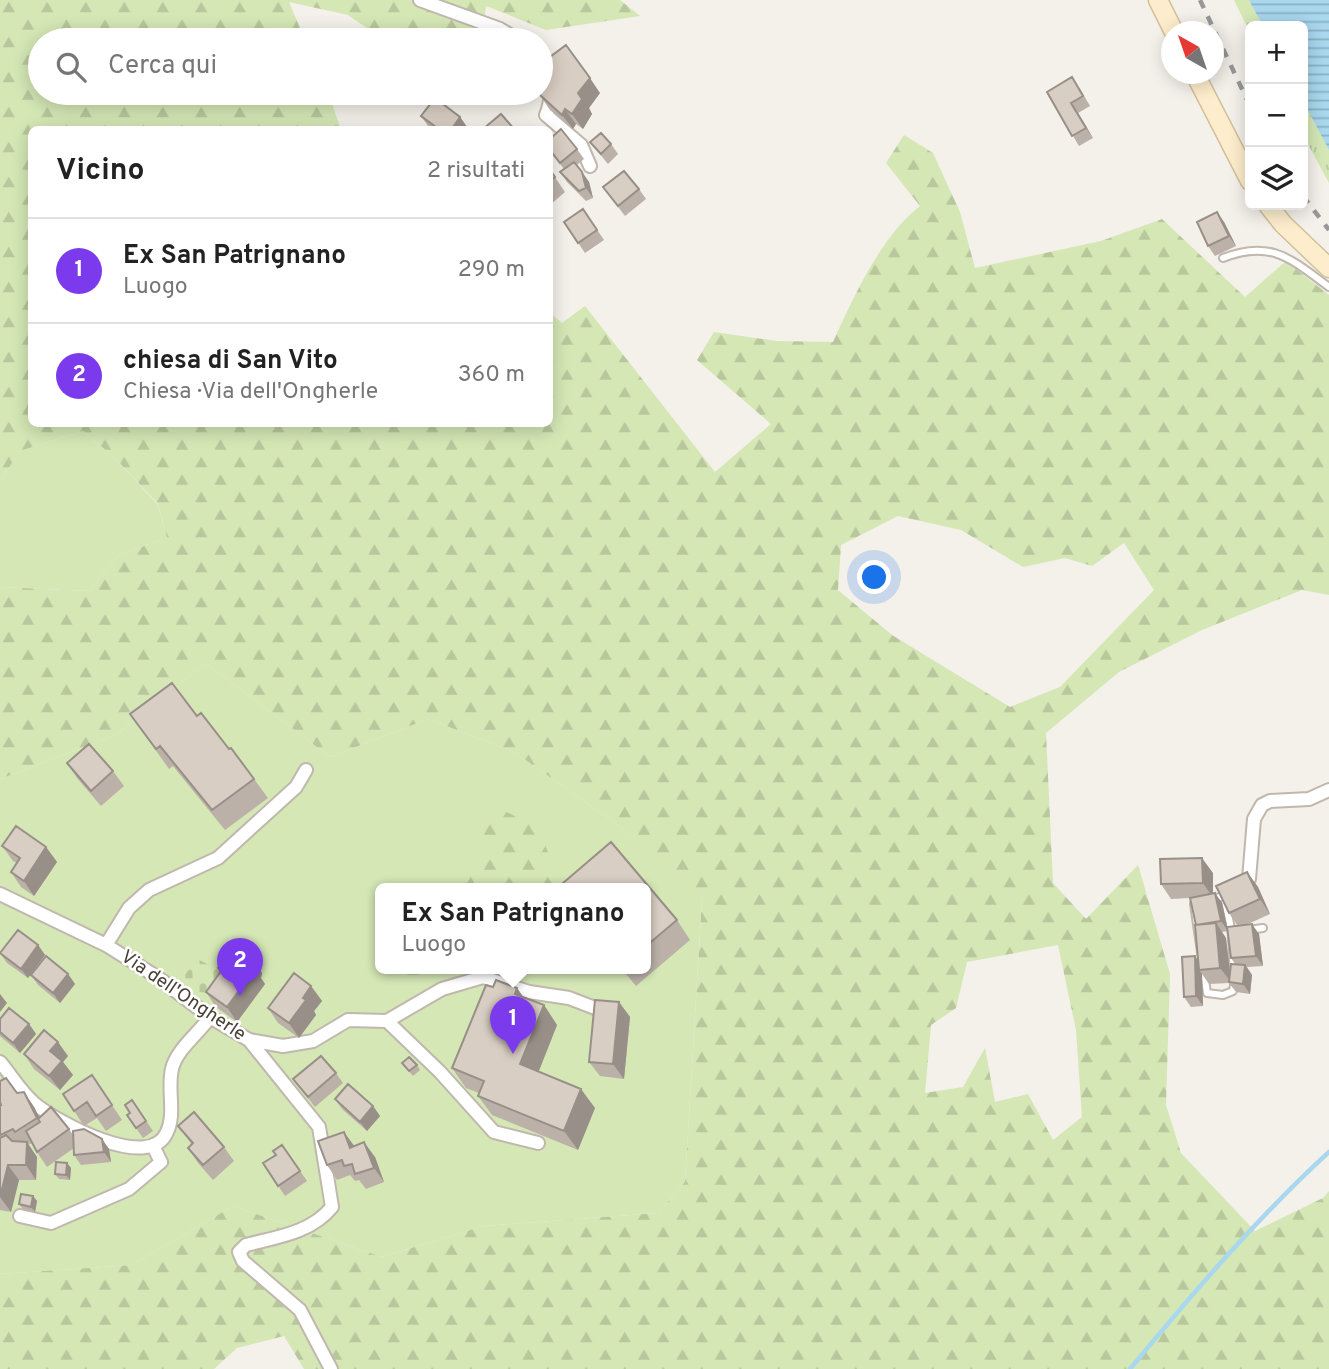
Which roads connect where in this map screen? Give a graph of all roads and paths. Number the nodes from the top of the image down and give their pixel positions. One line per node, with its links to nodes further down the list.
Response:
1 (420, 0): 4 (street)
2 (1158, 0): 3 (main road)
3 (1168, 21)
4 (497, 28)
5 (1200, 84): 8 (main road)
6 (550, 105): 7 (street)
7 (590, 166)
8 (1245, 171)
9 (1272, 210): 11 (main road)
10 (1223, 258): 12 (lane)
11 (1329, 268)
12 (1329, 287)
13 (306, 770): 19 (street)
14 (1329, 790): 16 (street)
15 (0, 894): 19 (street, Via dell'Ongherle)
16 (1224, 896): 18 (lane); 18 (lane)
17 (1262, 928): 18 (lane)
18 (1232, 933)
19 (106, 945): 21 (street, Via dell'Ongherle)
20 (595, 1008): 22 (street)
21 (209, 1017): 23 (street, Via dell'Ongherle); 28 (street)
22 (387, 1021): 23 (street); 27 (street)
23 (249, 1040): 30 (street, Via dell'Ongherle)
24 (0, 1062): 25 (street)
25 (60, 1119): 26 (street); 28 (street)
26 (50, 1131)
27 (538, 1143)
28 (153, 1146): 29 (street)
29 (20, 1216)
30 (331, 1369)

